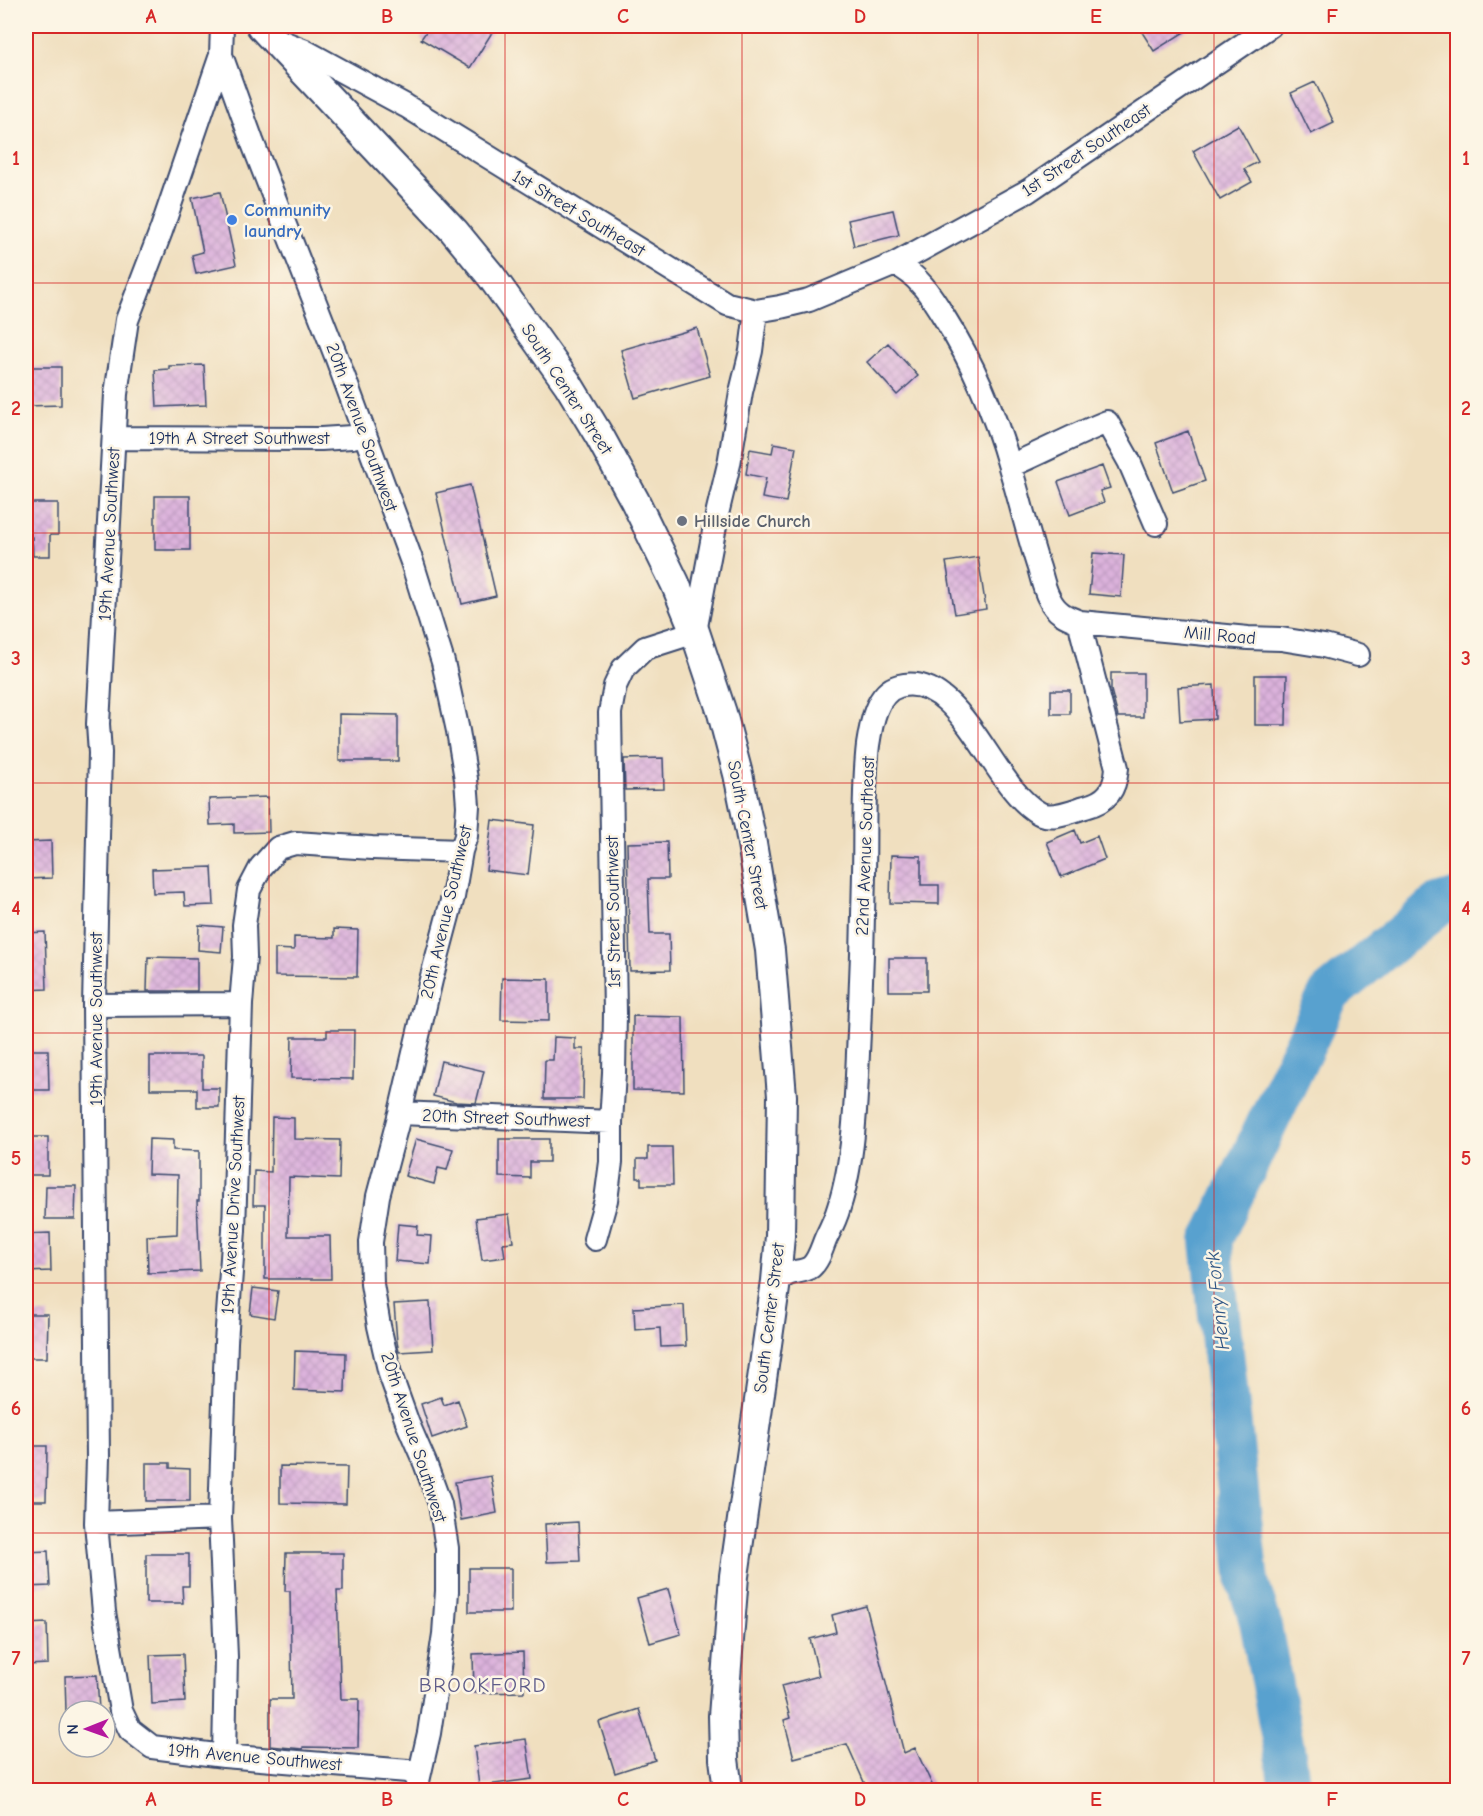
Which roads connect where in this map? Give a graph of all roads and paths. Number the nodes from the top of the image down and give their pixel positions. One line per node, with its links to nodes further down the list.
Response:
1 (222, 26): 4 (street, 19th Avenue Southwest)
2 (1270, 26): 5 (street, 1st Street Southeast)
3 (268, 32): 6 (street, 1st Street Southeast); 12 (street, South Center Street)
4 (221, 55): 7 (street, 20th Avenue Southwest); 8 (street, 19th Avenue Southwest)
5 (895, 264): 6 (street, 1st Street Southeast); 9 (street)
6 (756, 311): 12 (street)
7 (364, 434): 8 (street, 19th A Street Southwest); 14 (street, 20th Avenue Southwest)
8 (114, 438): 16 (street, 19th Avenue Southwest)
9 (1010, 466): 10 (street); 11 (street)
10 (1156, 524)
11 (1080, 622): 13 (street, Mill Road); 20 (street, 22nd Avenue Southeast)
12 (695, 632): 18 (street, 1st Street Southwest); 20 (street, South Center Street)
13 (1359, 655)
14 (461, 851): 15 (street, 19th Avenue Drive Southwest); 17 (street, 20th Avenue Southwest)
15 (241, 1004): 16 (street); 21 (street, 19th Avenue Drive Southwest)
16 (94, 1005): 22 (street, 19th Avenue Southwest)
17 (400, 1113): 18 (street, 20th Street Southwest); 24 (street, 20th Avenue Southwest)
18 (611, 1122): 19 (street, 1st Street Southwest)
19 (595, 1239)
20 (776, 1281): 25 (street, South Center Street)
21 (220, 1518): 22 (street); 23 (street, 19th Avenue Drive Southwest)
22 (96, 1523): 23 (street, 19th Avenue Southwest)
23 (224, 1756): 24 (street, 19th Avenue Southwest)
24 (418, 1781)
25 (728, 1791)

